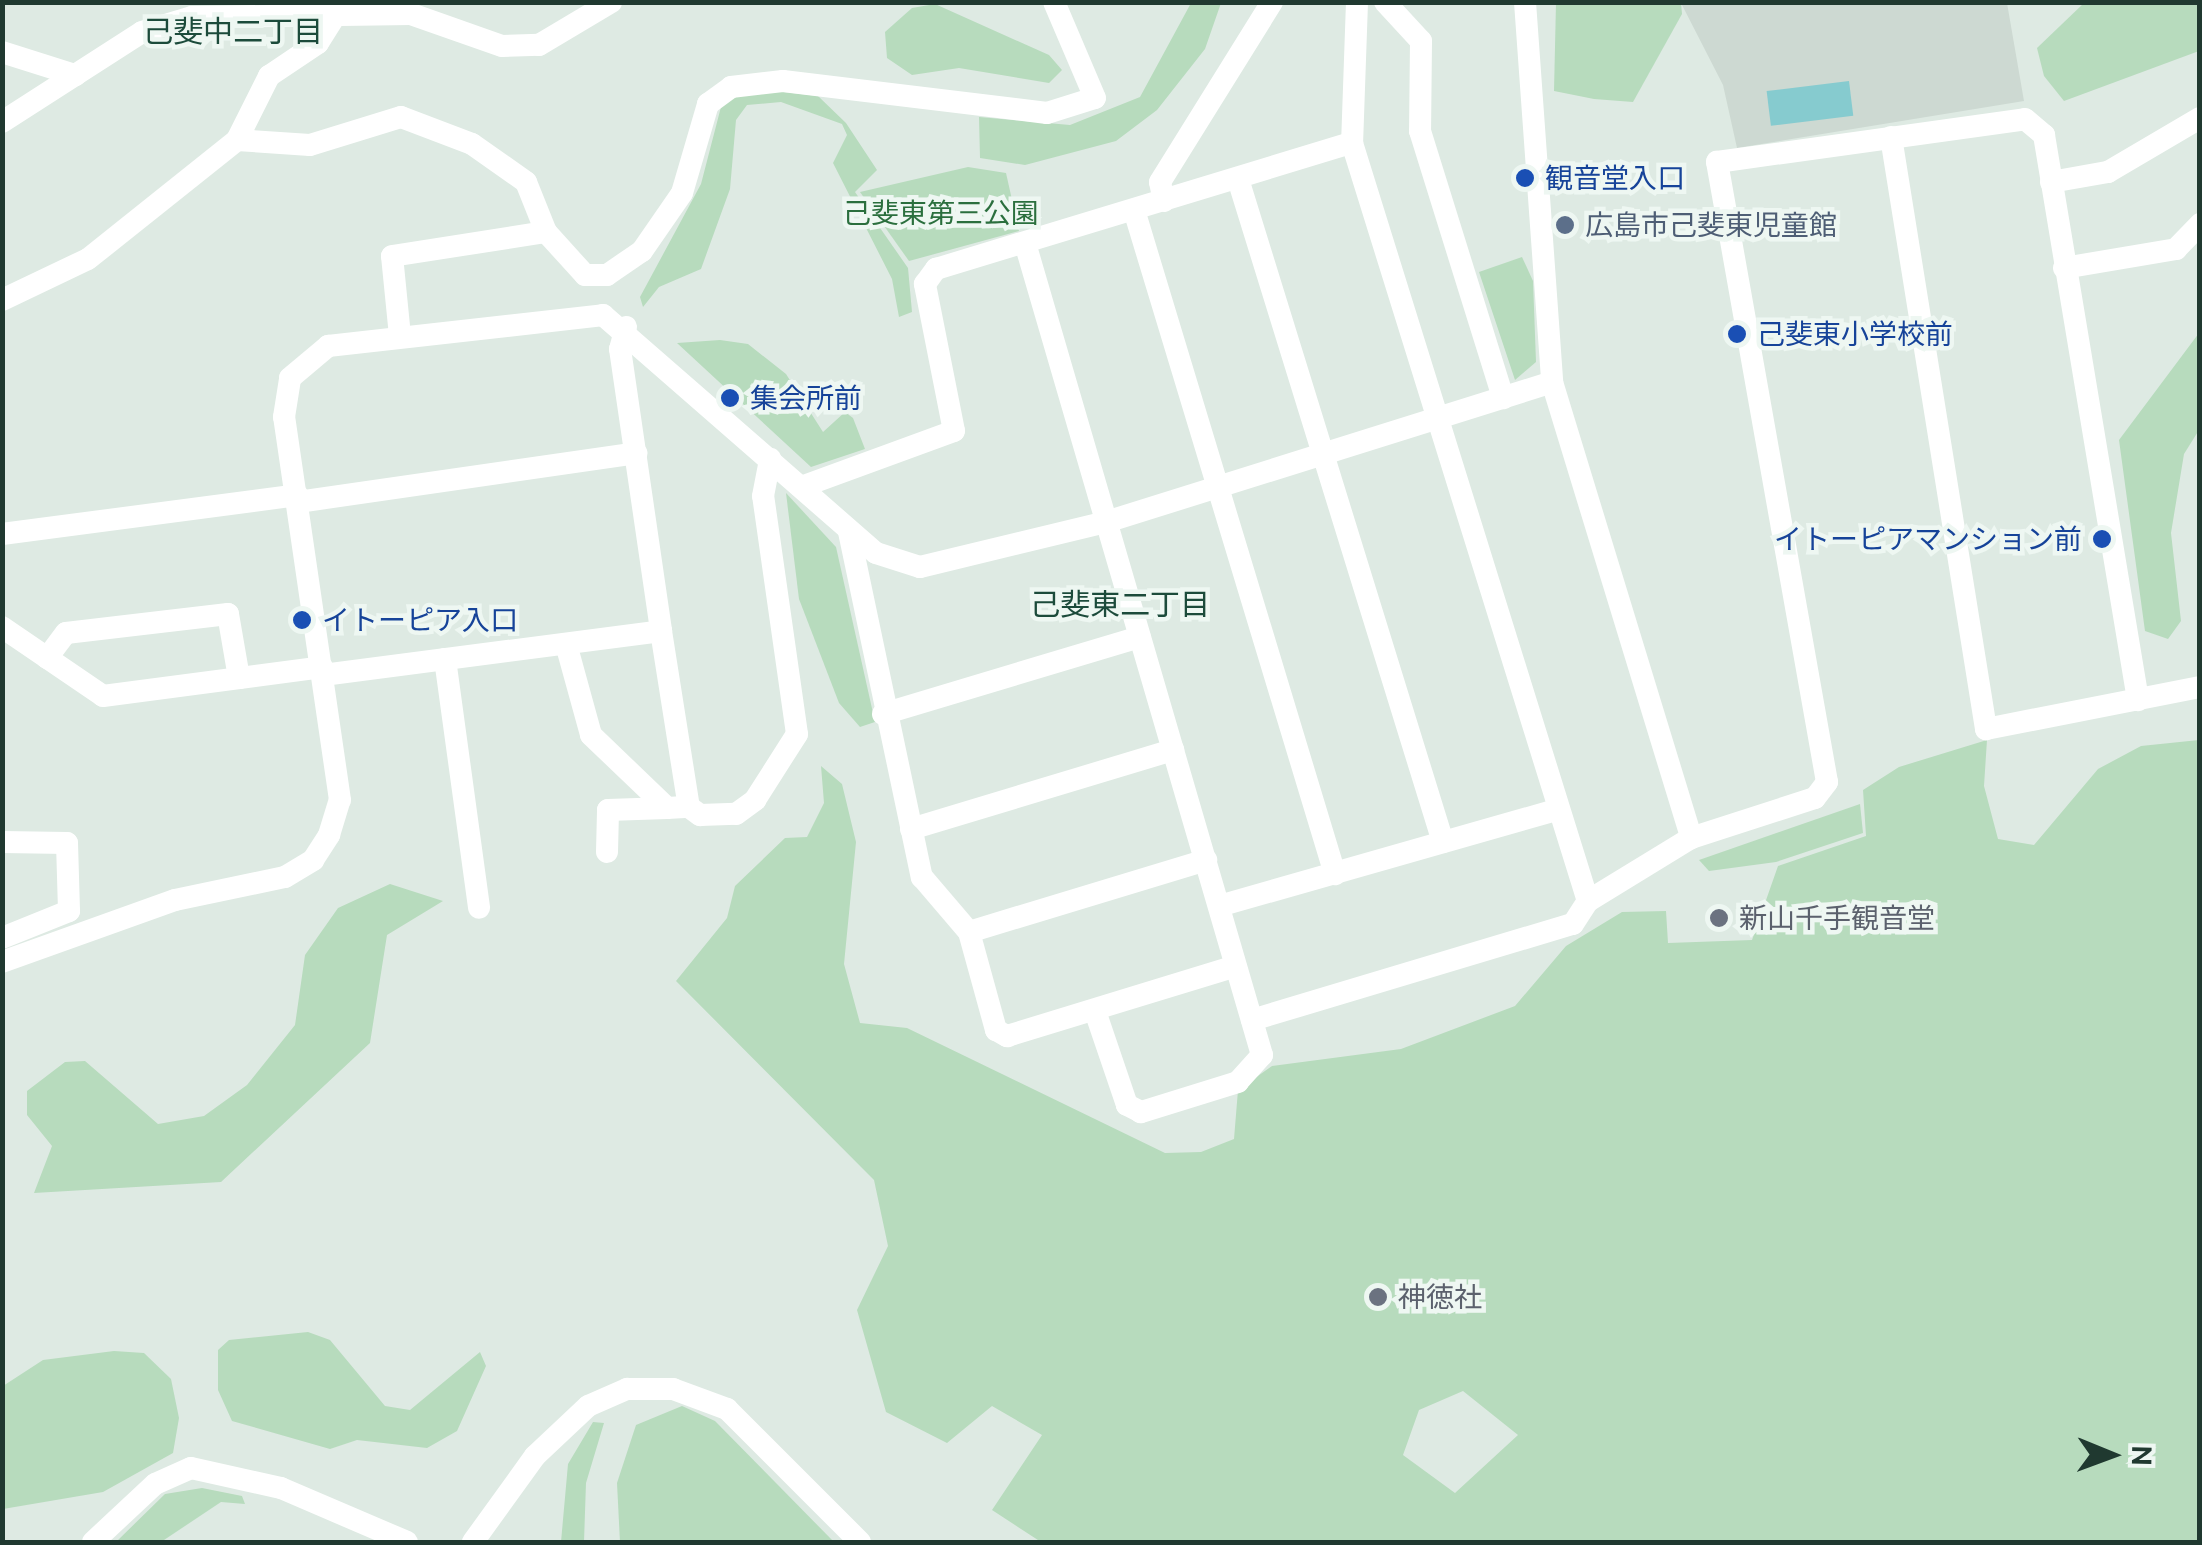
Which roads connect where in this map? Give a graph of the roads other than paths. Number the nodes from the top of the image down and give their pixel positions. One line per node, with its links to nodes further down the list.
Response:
1 (612, 2): 7 (street)
2 (1054, 2): 20 (street)
3 (1272, 2): 17 (street)
4 (1357, 2): 14 (street)
5 (1385, 2): 27 (street)
6 (1525, 2): 26 (street)
7 (335, 16): 9 (street); 13 (street)
8 (2, 52): 9 (street)
9 (75, 75): 11 (street)
10 (2200, 118): 16 (street)
11 (2, 122)
12 (1890, 136): 16 (street); 47 (street); 53 (street)
13 (238, 140): 20 (street); 23 (street)
14 (1352, 143): 15 (street); 28 (street)
15 (1238, 180): 17 (street); 29 (street)
16 (2052, 182): 22 (street)
17 (1164, 202): 18 (street)
18 (1134, 210): 21 (street); 33 (street)
19 (2200, 224): 22 (street)
20 (546, 232): 25 (street)
21 (1025, 242): 32 (street); 35 (street)
22 (2064, 268): 47 (street)
23 (2, 300)
24 (626, 326): 25 (street); 30 (street); 31 (street)
25 (400, 336): 34 (street)
26 (1552, 382): 27 (street); 53 (street)
27 (1503, 398): 28 (street)
28 (1438, 418): 29 (street); 51 (street)
29 (1324, 452): 33 (street); 55 (street)
30 (636, 454): 34 (street); 39 (street)
31 (770, 459): 32 (street); 50 (street)
32 (801, 486): 36 (street)
33 (1216, 486): 35 (street); 58 (street)
34 (297, 498): 37 (street); 44 (street)
35 (1106, 522): 36 (street); 40 (street)
36 (849, 532): 48 (street)
37 (2, 534)
38 (2, 627): 42 (street)
39 (661, 631): 41 (street); 50 (street)
40 (1140, 638): 48 (street); 49 (street)
41 (566, 644): 43 (street); 50 (street)
42 (47, 658): 45 (street); 45 (street)
43 (445, 660): 44 (street); 61 (street)
44 (322, 671): 45 (street); 64 (street)
45 (239, 678)
46 (2200, 687): 47 (street)
47 (2138, 700)
48 (882, 714): 52 (street)
49 (1173, 750): 52 (street); 57 (street)
50 (678, 808): 56 (street)
51 (1555, 810): 55 (street); 59 (street)
52 (911, 829): 62 (street)
53 (1691, 838): 59 (street)
54 (2, 842): 63 (street)
55 (1443, 842): 58 (street)
56 (607, 852)
57 (1206, 860): 60 (street); 62 (street)
58 (1334, 874): 60 (street)
59 (1588, 901): 67 (street)
60 (1219, 906): 65 (street)
61 (478, 908)
62 (969, 932): 66 (street)
63 (2, 938)
64 (2, 962)
65 (1236, 966): 66 (street); 67 (street)
66 (1094, 1011): 67 (street)
67 (1252, 1020)
68 (93, 1542): 69 (street)
69 (407, 1542)
70 (473, 1542): 71 (street)
71 (860, 1542)

